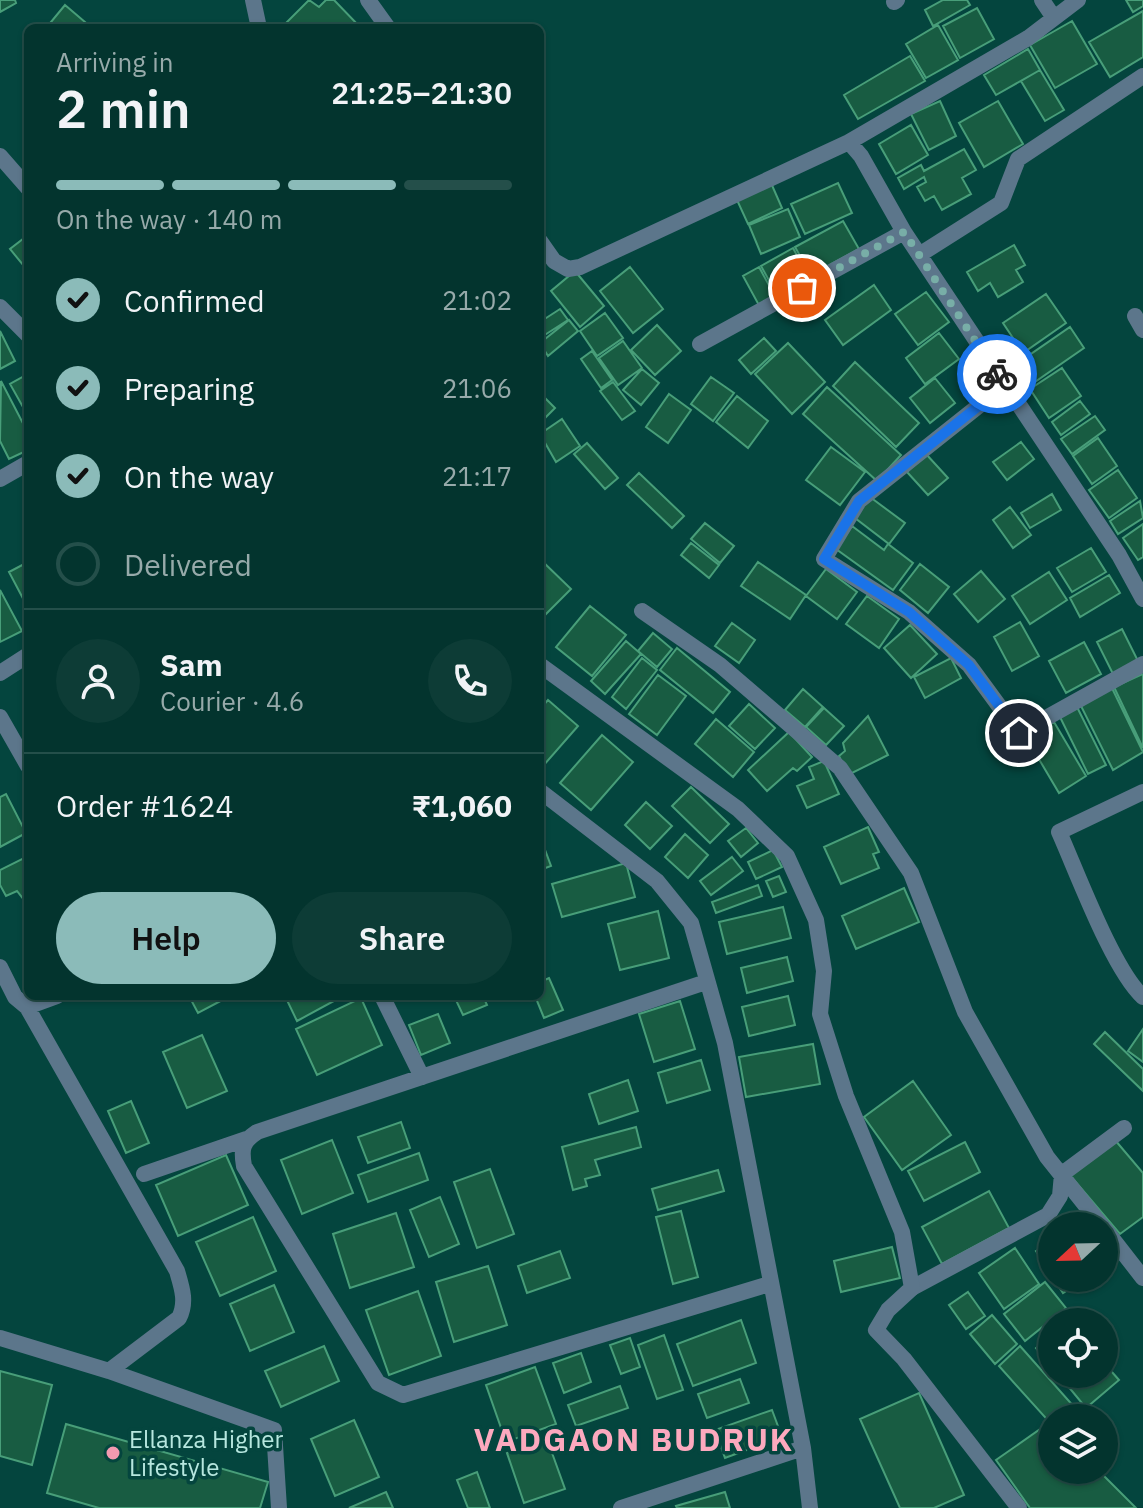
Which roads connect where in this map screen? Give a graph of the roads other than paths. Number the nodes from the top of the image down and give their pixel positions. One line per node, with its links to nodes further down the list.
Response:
1 (253, 0): 6 (street)
2 (368, 0): 7 (street)
3 (1042, 0): 5 (street)
4 (1078, 0): 5 (street)
5 (1054, 18): 9 (street)
6 (258, 24)
7 (385, 24)
8 (1143, 76): 15 (street)
9 (849, 142): 13 (street); 14 (street)
10 (0, 144): 11 (street)
11 (3, 160): 12 (street)
12 (24, 184)
13 (904, 232): 15 (street); 18 (street)
14 (544, 247)
15 (919, 255): 19 (street)
16 (0, 307): 17 (street)
17 (24, 331)
18 (700, 344)
19 (1005, 385): 22 (street); 25 (street)
20 (24, 465): 21 (street)
21 (0, 479)
22 (1143, 599)
23 (642, 611): 42 (street)
24 (24, 658): 27 (street)
25 (1143, 664)
26 (544, 668): 47 (street)
27 (0, 673)
28 (0, 717): 29 (street)
29 (24, 759)
30 (1143, 792): 34 (street)
31 (544, 794): 33 (street)
32 (0, 967): 37 (street)
33 (706, 982): 38 (street); 46 (street)
34 (1143, 997)
35 (46, 1000): 37 (street)
36 (384, 1000): 38 (street)
37 (27, 1007): 49 (street)
38 (422, 1077): 40 (street)
39 (1124, 1128): 42 (street)
40 (246, 1139): 41 (street); 46 (street)
41 (144, 1174)
42 (1062, 1174): 43 (street); 47 (street)
43 (1091, 1212)
44 (1118, 1246): 45 (street)
45 (1143, 1278)
46 (769, 1284): 50 (street)
47 (912, 1288): 54 (street)
48 (0, 1338): 49 (street)
49 (109, 1371): 51 (street)
50 (803, 1448): 52 (street); 53 (street)
51 (279, 1508)
52 (621, 1508)
53 (810, 1508)
54 (1019, 1508)

